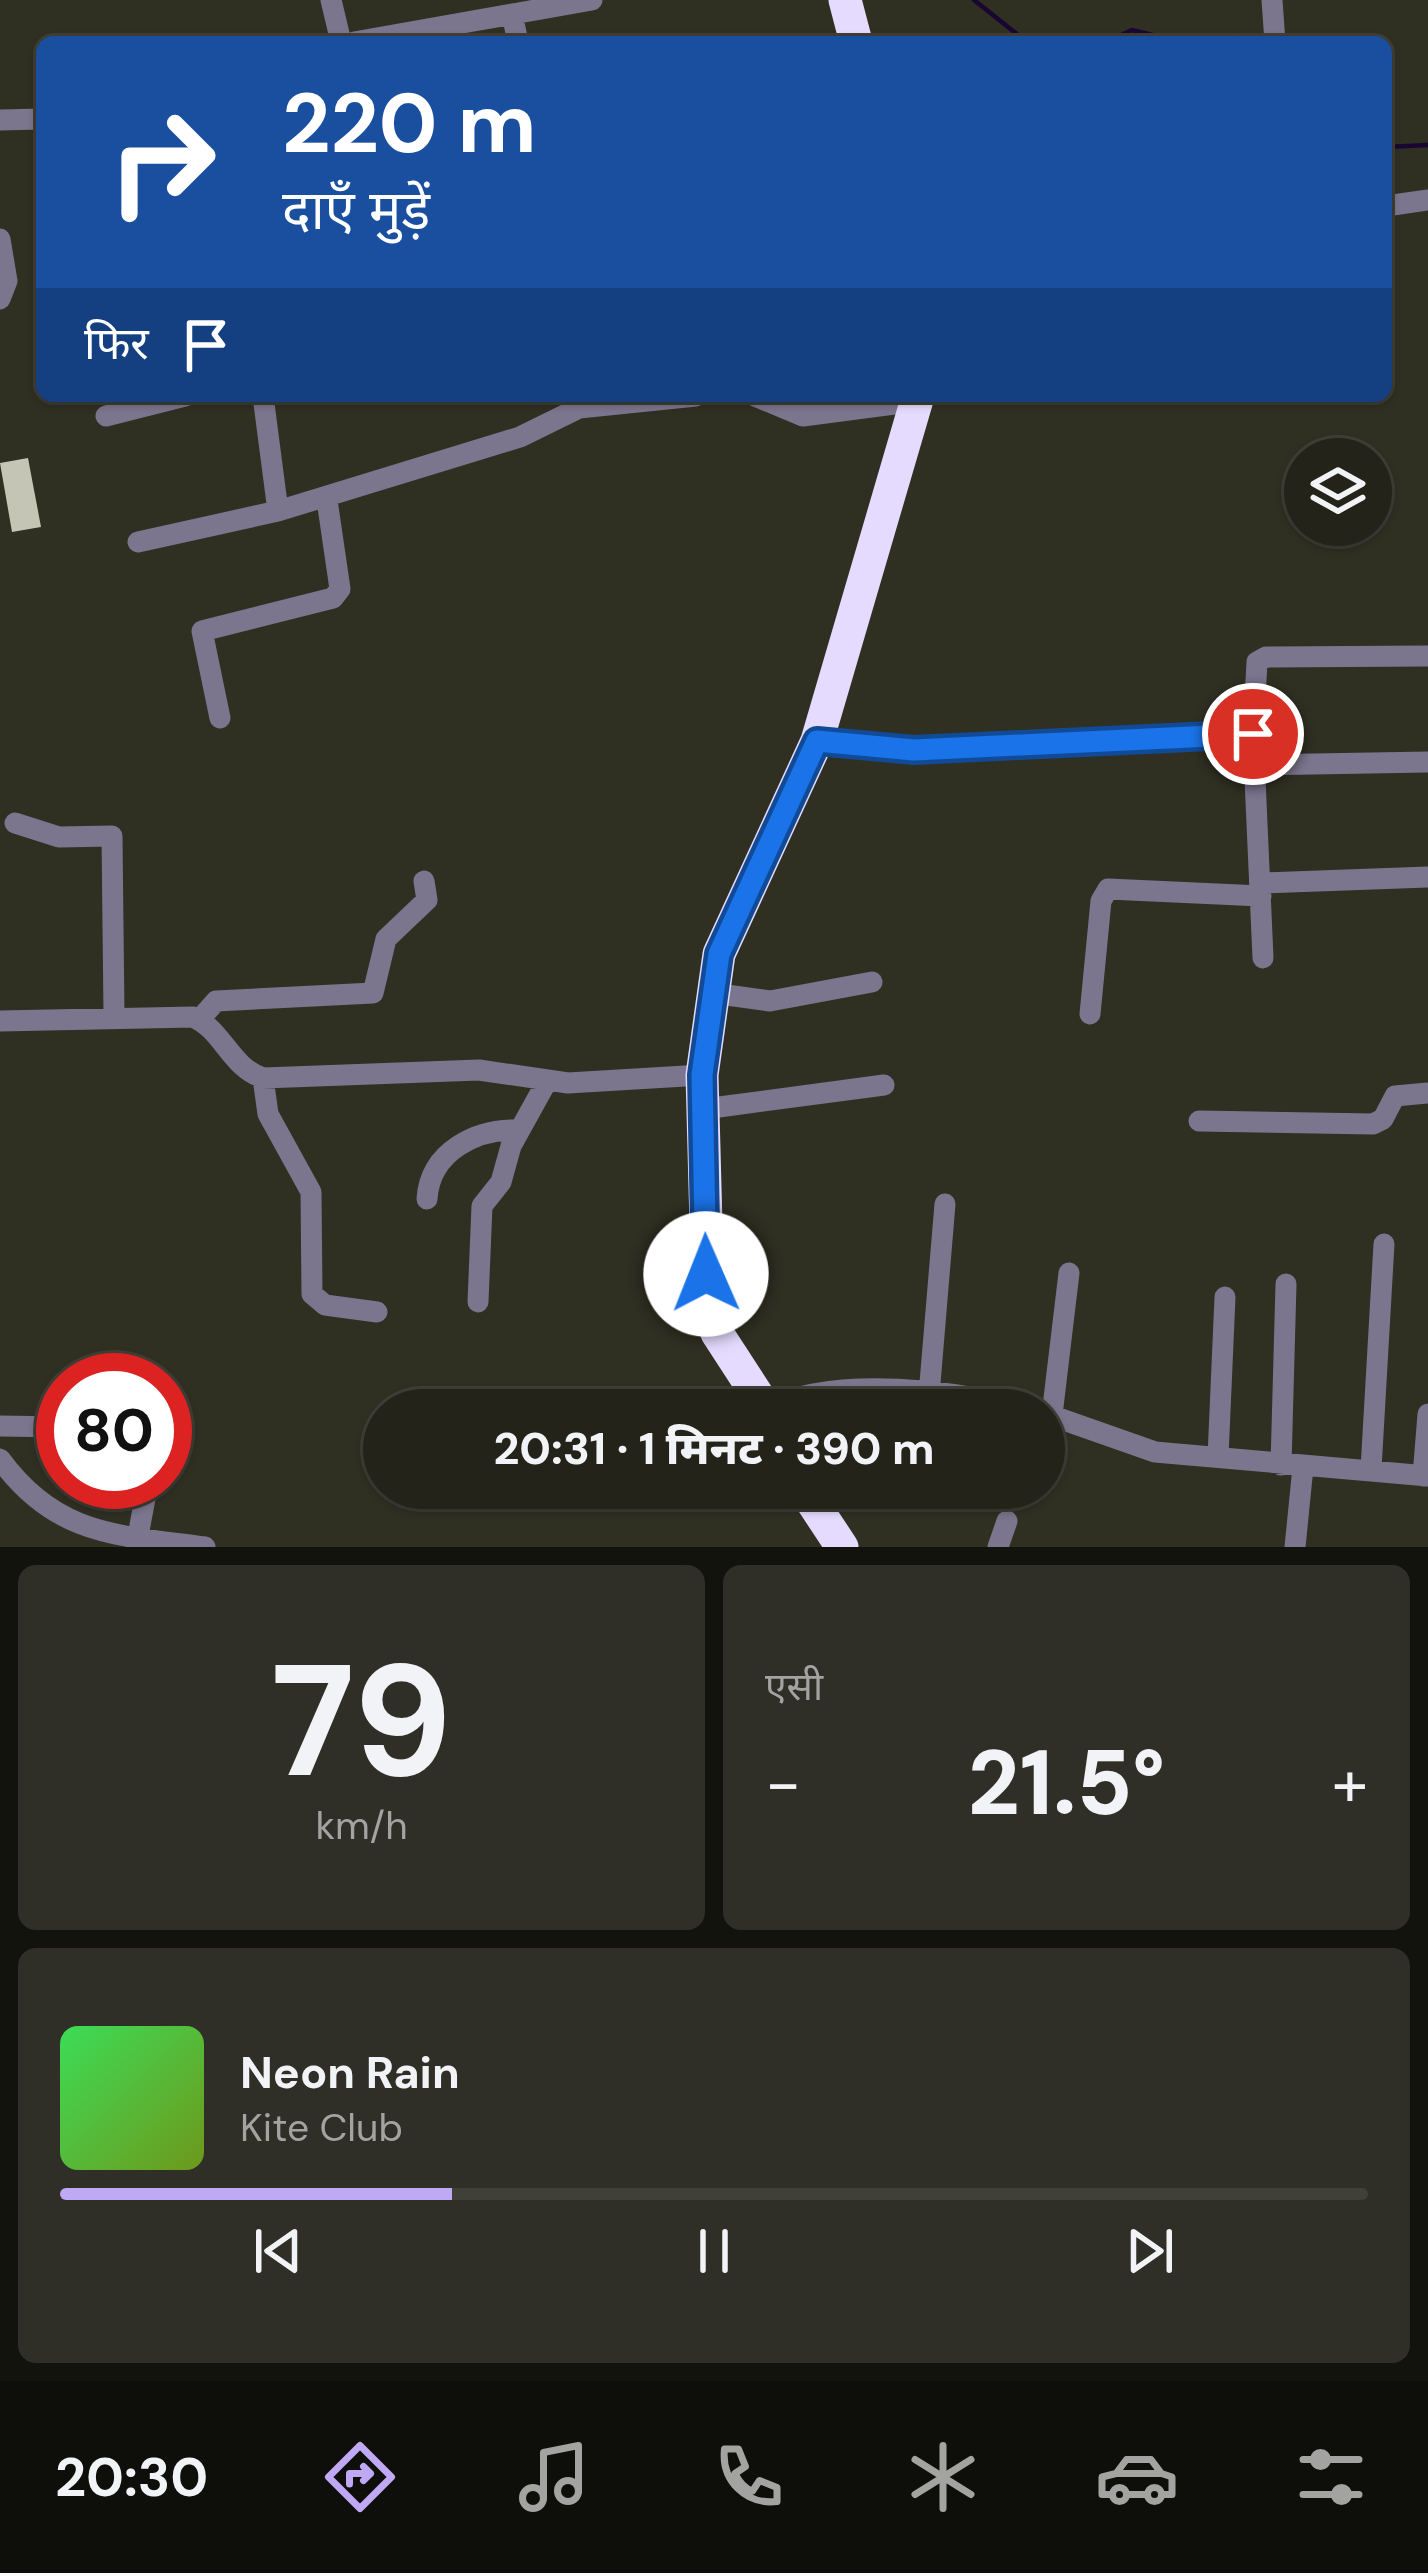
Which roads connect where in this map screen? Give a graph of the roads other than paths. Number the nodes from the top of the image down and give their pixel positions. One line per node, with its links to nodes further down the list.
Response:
1 (331, 0): 6 (street)
2 (592, 0): 5 (street)
3 (845, 0): 9 (highway)
4 (1272, 0): 10 (street)
5 (512, 14): 7 (street); 8 (street)
6 (340, 36)
7 (409, 36)
8 (517, 36)
9 (854, 36)
10 (1275, 36)
11 (36, 119): 12 (street)
12 (0, 120)
13 (1428, 200): 14 (street)
14 (1392, 205)
15 (0, 239): 16 (street)
16 (0, 299)
17 (161, 402): 23 (street)
18 (264, 402): 25 (street)
19 (638, 402): 24 (street)
20 (769, 402): 21 (street)
21 (897, 402)
22 (916, 402): 30 (highway)
23 (106, 416)
24 (326, 500): 25 (street); 28 (street)
25 (278, 511): 26 (street)
26 (138, 542)
27 (1428, 656): 29 (street)
28 (220, 718)
29 (1253, 734): 30 (street); 32 (street)
30 (817, 741): 39 (highway)
31 (1428, 762): 32 (street)
32 (1257, 765): 36 (street)
33 (15, 823): 41 (street)
34 (1428, 877): 36 (street)
35 (424, 881): 42 (street)
36 (1261, 889): 37 (street); 40 (street)
37 (1263, 958)
38 (872, 982): 39 (street)
39 (712, 993): 47 (highway)
40 (1090, 1014)
41 (114, 1015): 42 (street); 43 (street)
42 (200, 1019): 44 (street)
43 (0, 1022)
44 (263, 1078): 45 (street); 58 (street)
45 (547, 1082): 47 (street); 50 (street)
46 (884, 1085): 47 (street)
47 (703, 1092): 59 (highway)
48 (1428, 1093): 49 (street)
49 (1199, 1121)
50 (520, 1130): 51 (street); 57 (street)
51 (427, 1199)
52 (945, 1204): 60 (street)
53 (1384, 1244): 69 (street)
54 (1069, 1273): 61 (street)
55 (1286, 1284): 68 (street)
56 (1225, 1298): 66 (street)
57 (478, 1302)
58 (377, 1312)
59 (754, 1389)
60 (930, 1389)
61 (1047, 1389)
62 (1428, 1414): 70 (street)
63 (1065, 1420): 66 (street)
64 (0, 1426): 65 (street)
65 (36, 1427)
66 (1218, 1457): 68 (street)
67 (0, 1459): 74 (street)
68 (1292, 1466): 69 (street); 78 (street)
69 (1371, 1469): 70 (street)
70 (1425, 1476)
71 (143, 1509): 74 (street)
72 (816, 1509): 76 (highway)
73 (1007, 1521): 77 (street)
74 (137, 1543): 75 (street)
75 (206, 1547)
76 (842, 1547)
77 (998, 1547)
78 (1295, 1547)

